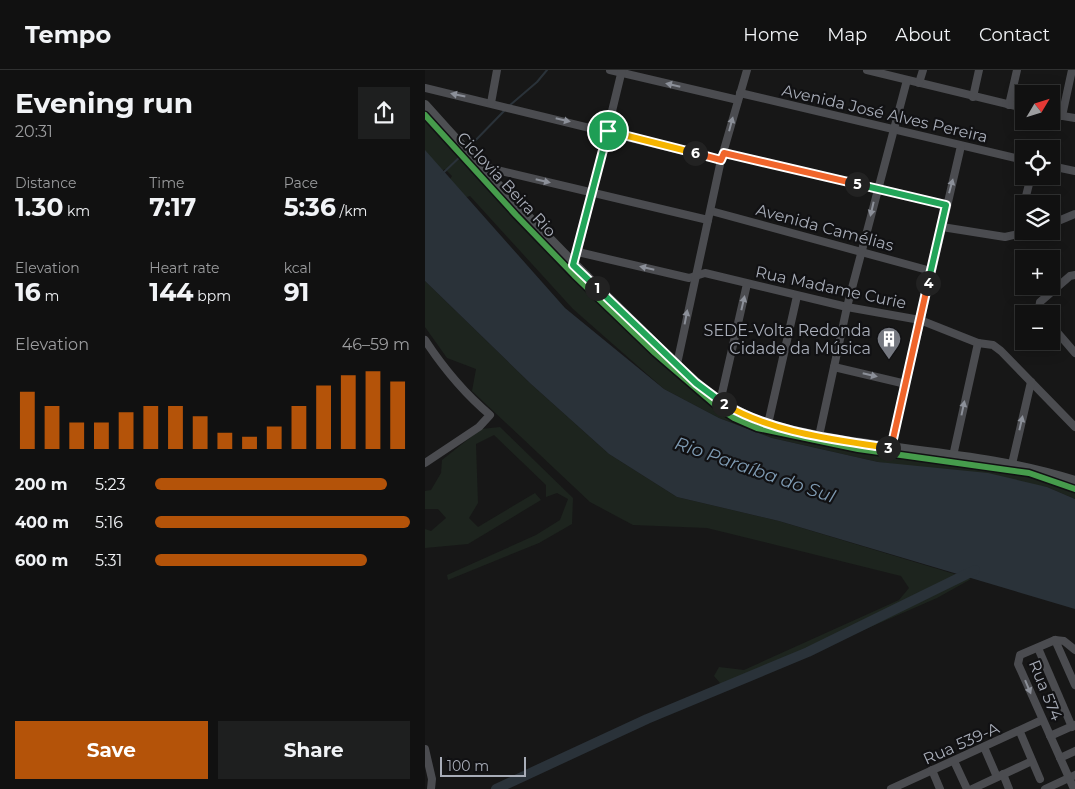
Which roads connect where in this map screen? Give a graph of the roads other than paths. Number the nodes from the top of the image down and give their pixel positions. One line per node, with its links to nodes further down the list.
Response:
1 (497, 70): 15 (street)
2 (610, 70): 9 (street, Avenida José Alves Pereira)
3 (747, 70): 13 (street)
4 (867, 70): 10 (street)
5 (923, 70): 11 (street)
6 (979, 70): 14 (street)
7 (1017, 70): 17 (street)
8 (1072, 70): 19 (street)
9 (622, 71): 13 (street, Avenida José Alves Pereira, one-way to 9); 22 (street)
10 (907, 80): 11 (street); 21 (street)
11 (919, 83): 14 (street)
12 (425, 88): 15 (street, one-way to 12)
13 (739, 96): 21 (street, Avenida José Alves Pereira); 24 (street, one-way to 13)
14 (973, 97): 17 (street)
15 (491, 102): 22 (street, one-way to 22)
16 (425, 105): 26 (main road)
17 (1009, 105): 18 (street)
18 (1015, 106)
19 (1062, 116): 20 (street)
20 (1075, 118)
21 (895, 129): 23 (street, Avenida José Alves Pereira); 29 (street)
22 (608, 131): 24 (street); 30 (street)
23 (961, 146): 25 (street, Avenida José Alves Pereira); 31 (street, one-way to 23)
24 (723, 156): 29 (street); 32 (street)
25 (1015, 158)
26 (478, 166): 30 (street, one-way to 30); 40 (main road)
27 (1060, 168): 28 (street)
28 (1075, 171)
29 (876, 189): 31 (street); 38 (street, one-way to 38)
30 (593, 193): 34 (street); 39 (street)
31 (946, 205): 36 (street)
32 (711, 211): 34 (street); 38 (street, Avenida Camélias)
33 (1075, 214): 35 (street)
34 (708, 220): 43 (street)
35 (1060, 220)
36 (941, 227): 37 (street); 41 (street)
37 (1015, 236)
38 (862, 251): 41 (street, Avenida Camélias); 47 (street)
39 (578, 252): 40 (street); 43 (street, Rua Madame Curie, one-way to 39)
40 (573, 265): 53 (main road)
41 (931, 271): 48 (street)
42 (1075, 275): 46 (street)
43 (694, 278): 44 (street, Rua Madame Curie); 53 (street, one-way to 43)
44 (747, 284): 45 (street, Rua Madame Curie); 57 (street, one-way to 44)
45 (797, 296): 47 (street, Rua Madame Curie); 58 (street)
46 (1040, 305)
47 (847, 306): 48 (street, Rua Madame Curie); 54 (street)
48 (920, 320): 51 (street, Rua Madame Curie); 56 (street)
49 (1060, 336): 52 (street)
50 (425, 340): 63 (street)
51 (977, 343): 55 (street, Rua Madame Curie); 62 (street, one-way to 51)
52 (1075, 353)
53 (677, 364): 57 (main road)
54 (834, 367): 56 (street, one-way to 56); 60 (street)
55 (1031, 382): 59 (street, Rua Madame Curie); 64 (street, one-way to 55)
56 (906, 384): 61 (street)
57 (720, 402): 58 (main road)
58 (768, 424): 60 (main road)
59 (1075, 427)
60 (819, 436): 61 (main road)
61 (891, 448): 62 (main road)
62 (953, 456): 64 (main road)
63 (425, 463)
64 (1012, 464): 65 (main road)
65 (1075, 481)
66 (1055, 640): 67 (street); 68 (street); 69 (street)
67 (1037, 648): 70 (street, Rua 574, one-way to 70); 71 (street)
68 (1075, 650)
69 (1075, 685)
70 (1042, 720): 72 (street, Rua 539-A); 73 (street, Rua 574)
71 (1073, 726): 73 (street)
72 (1020, 732): 74 (street, Rua 539-A); 79 (street)
73 (1050, 736): 77 (street, Rua 574)
74 (984, 747): 78 (street, Rua 539-A); 81 (street)
75 (425, 748): 85 (street)
76 (1075, 751): 77 (street)
77 (1060, 758): 82 (street, Rua 574)
78 (954, 761): 80 (street, Rua 539-A); 89 (street)
79 (1032, 761): 81 (street); 83 (street)
80 (932, 770): 84 (street, Rua 539-A); 88 (street)
81 (1000, 775): 90 (street); 91 (street)
82 (1072, 776): 92 (street); 93 (street, Rua 574)
83 (1039, 779)
84 (911, 781): 86 (street, Rua 539-A); 87 (street)
85 (431, 789)
86 (891, 789)
87 (915, 789)
88 (940, 789)
89 (967, 789)
90 (972, 789)
91 (1009, 789)
92 (1045, 789)
93 (1074, 789)

